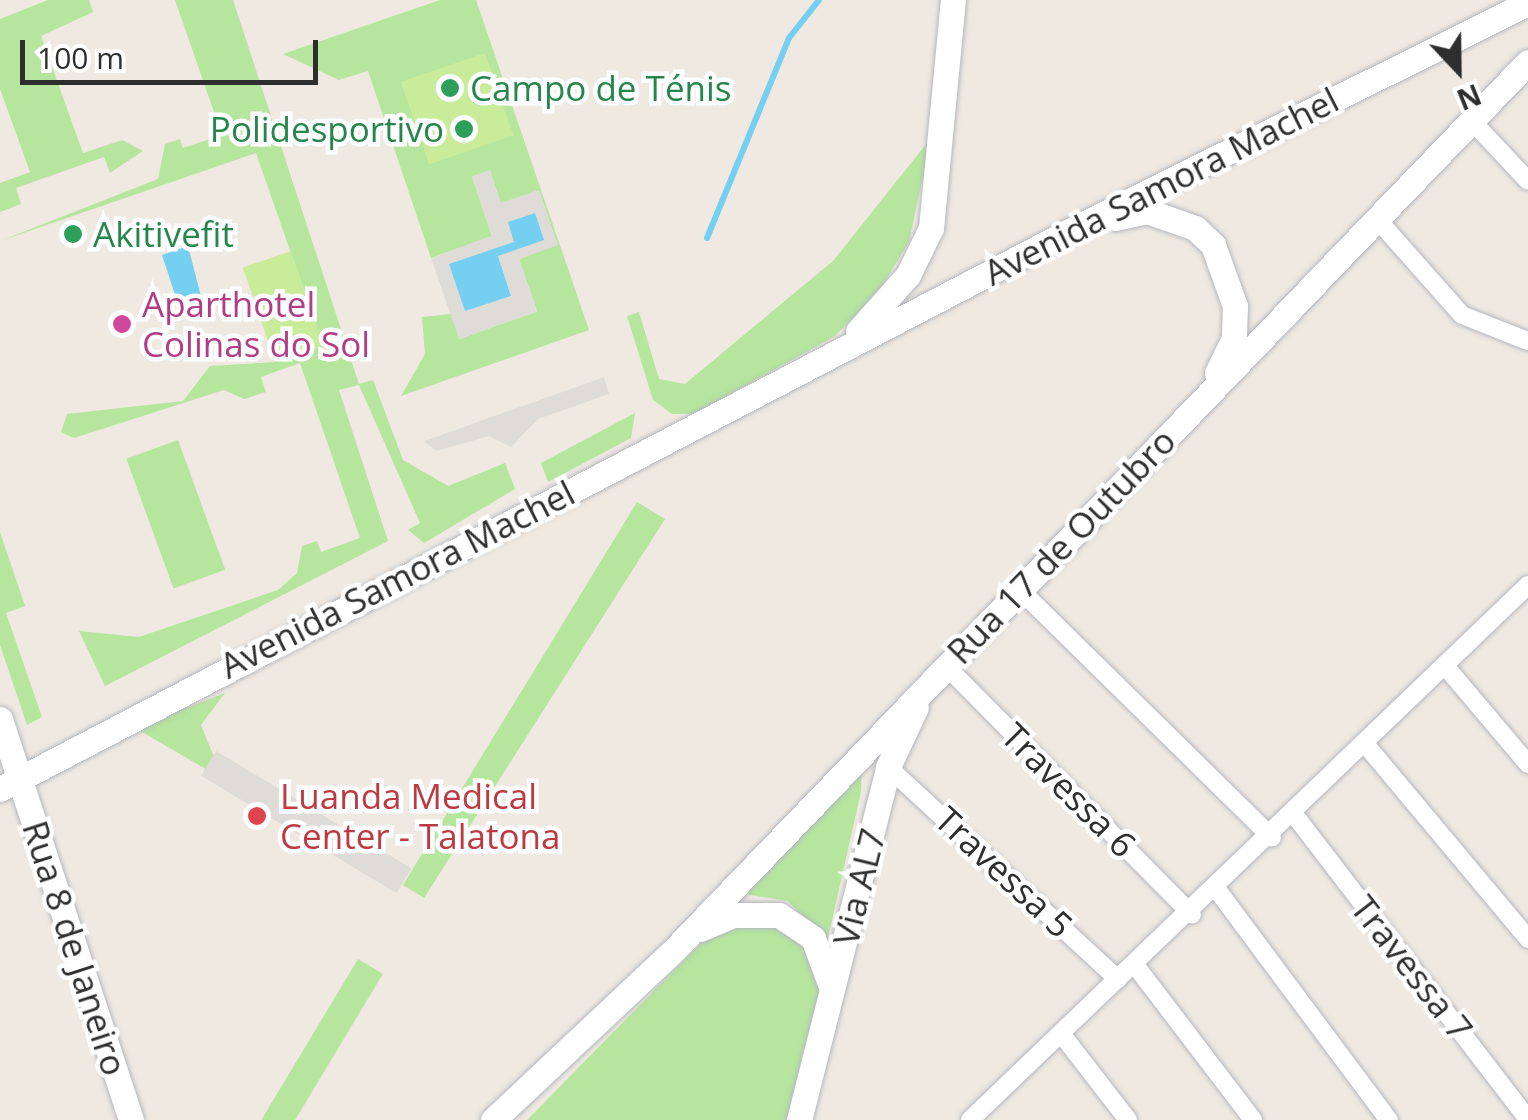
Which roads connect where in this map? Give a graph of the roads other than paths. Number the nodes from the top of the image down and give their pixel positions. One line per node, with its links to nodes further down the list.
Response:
1 (953, 0): 9 (main road, Avenida Samora Machel)
2 (1528, 3): 7 (main road, Avenida Samora Machel)
3 (1528, 62): 4 (main road, Rua 17 de Outubro)
4 (1471, 120): 5 (street); 6 (main road, Rua 17 de Outubro)
5 (1528, 181)
6 (1377, 219): 8 (street); 10 (main road, Rua 17 de Outubro)
7 (1079, 226): 9 (main road, Avenida Samora Machel); 10 (main road)
8 (1528, 341)
9 (796, 373): 19 (main road, Avenida Samora Machel)
10 (1206, 395): 11 (main road, Rua 17 de Outubro)
11 (1018, 588): 13 (main road, Rua 17 de Outubro); 21 (street)
12 (1526, 591): 14 (street)
13 (945, 665): 18 (main road, Via AL7); 23 (street, Travessa 6); 25 (main road, Rua 17 de Outubro)
14 (1446, 667): 16 (street); 17 (street)
15 (0, 719): 19 (main road, Rua 8 de Janeiro)
16 (1366, 746): 20 (street); 24 (street)
17 (1528, 764)
18 (888, 767): 27 (street, Travessa 5); 28 (main road, Via AL7)
19 (10, 784): 33 (main road, Rua 8 de Janeiro)
20 (1296, 817): 21 (street); 32 (street, Travessa 7)
21 (1272, 838): 22 (street)
22 (1218, 892): 23 (street); 41 (street)
23 (1192, 915): 26 (street)
24 (1528, 939)
25 (673, 951): 28 (main road); 29 (main road, Rua 17 de Outubro)
26 (1135, 965): 27 (street); 40 (street)
27 (1118, 978): 30 (street)
28 (832, 995): 36 (main road, Via AL7)
29 (594, 1030): 34 (main road, Rua 17 de Outubro); 35 (main road, Rua 17 de Outubro)
30 (1063, 1036): 31 (street); 39 (street)
31 (989, 1102): 37 (street); 38 (street)
32 (1528, 1119)
33 (131, 1120)
34 (493, 1120)
35 (516, 1120)
36 (799, 1120)
37 (970, 1120)
38 (1002, 1120)
39 (1128, 1120)
40 (1253, 1120)
41 (1390, 1120)

